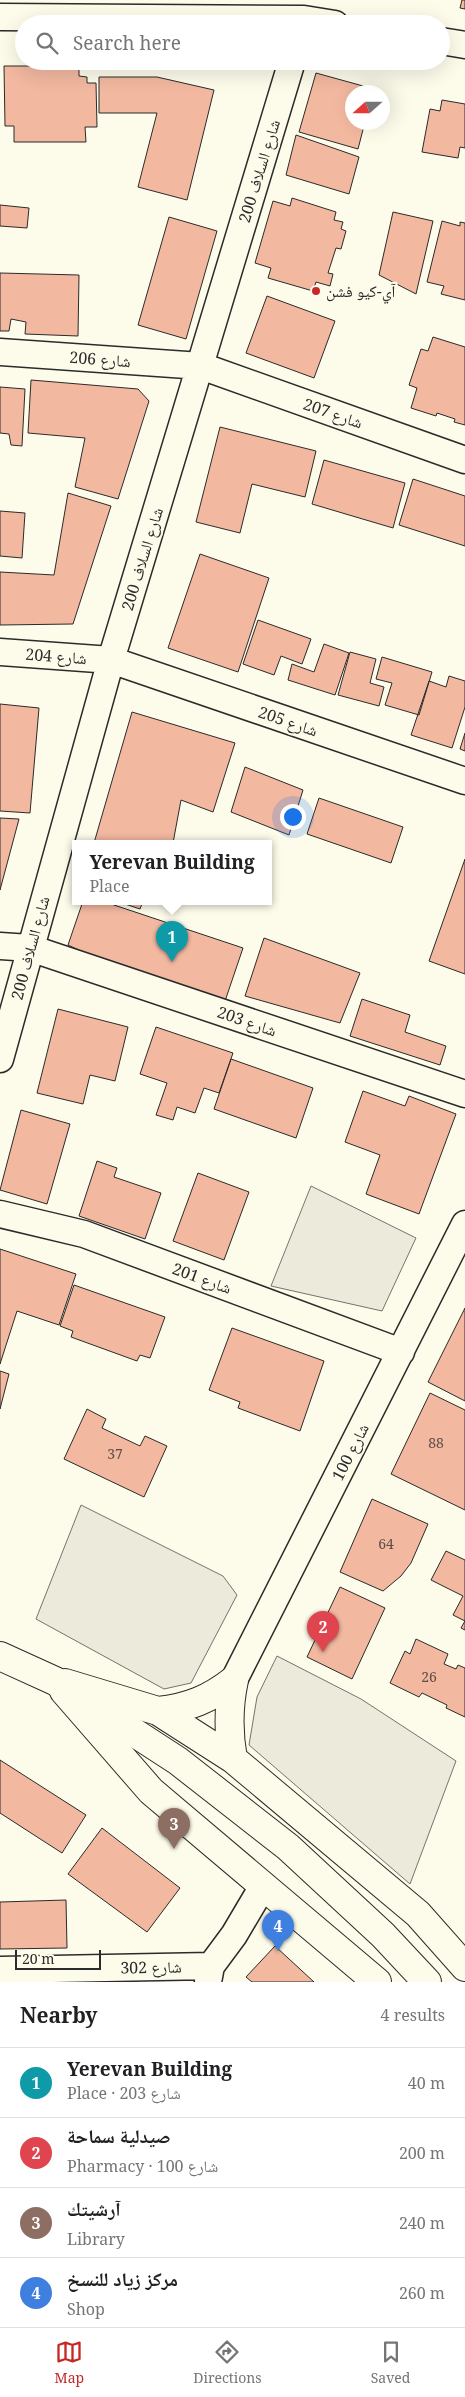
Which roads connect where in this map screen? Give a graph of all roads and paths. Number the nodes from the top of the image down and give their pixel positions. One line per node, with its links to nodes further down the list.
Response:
1 (117, 9): 2 (street); 3 (street)
2 (305, 14)
3 (29, 15)
4 (15, 16): 5 (street)
5 (0, 17)
6 (450, 42): 7 (street)
7 (465, 45)
8 (289, 70): 10 (street, 200 شارع السلاف)
9 (0, 352): 10 (street, شارع 206)
10 (201, 366): 11 (street, شارع 207); 13 (street, 200 شارع السلاف)
11 (465, 460)
12 (0, 652): 13 (street, شارع 204)
13 (111, 660): 14 (street, شارع 205); 16 (street, 200 شارع السلاف)
14 (465, 781)
15 (0, 946): 16 (street, شارع 203)
16 (30, 948): 17 (street, 200 شارع السلاف); 18 (street, شارع 203)
17 (0, 1059)
18 (465, 1094)
19 (0, 1214): 21 (street, شارع 201)
20 (465, 1224): 21 (street, شارع 100)
21 (401, 1352): 23 (street, شارع 100)
22 (0, 1656): 24 (main road)
23 (234, 1680): 25 (main road); 26 (main road)
24 (55, 1681): 25 (main road); 27 (main road); 32 (main road)
25 (158, 1711): 26 (main road)
26 (233, 1759): 28 (main road)
27 (263, 1886): 30 (street); 31 (main road)
28 (465, 1967)
29 (0, 1970): 30 (street, شارع 302)
30 (210, 1974)
31 (377, 1982)
32 (428, 1982)

